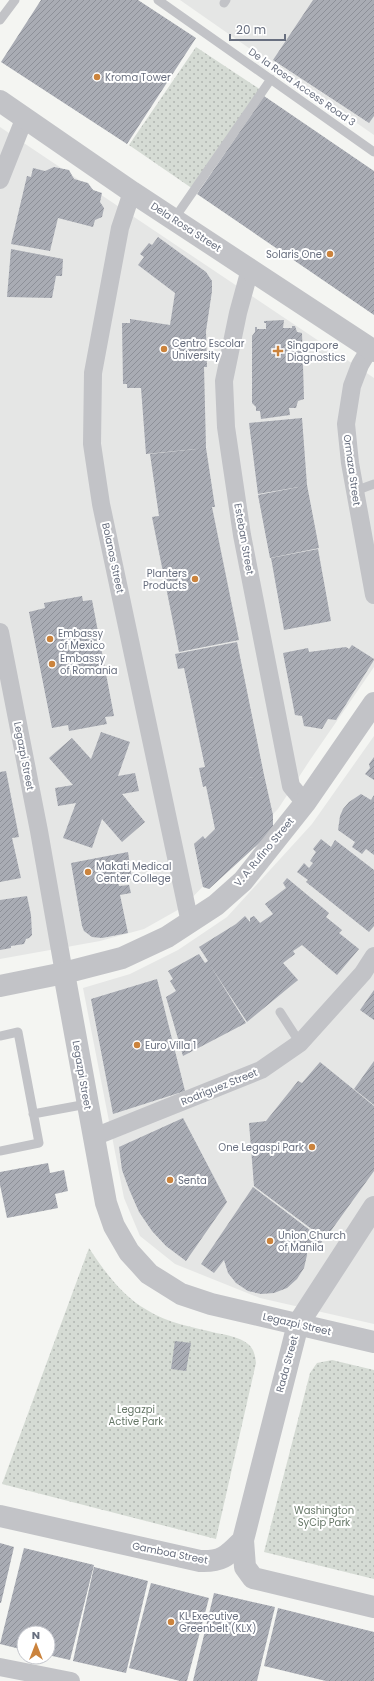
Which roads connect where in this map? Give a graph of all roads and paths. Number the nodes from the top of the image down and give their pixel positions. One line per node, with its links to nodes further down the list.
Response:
1 (15, 0): 3 (lane)
2 (158, 0): 4 (lane, De la Rosa Access Road 3)
3 (0, 20)
4 (271, 79): 7 (lane, De la Rosa Access Road 3); 10 (lane)
5 (0, 101): 6 (street, Dela Rosa Street)
6 (25, 117): 8 (street); 9 (street, Dela Rosa Street)
7 (374, 152)
8 (0, 180)
9 (132, 192): 10 (street, Dela Rosa Street); 19 (street, Bolanos Street)
10 (174, 219): 11 (street, Dela Rosa Street)
11 (250, 269): 12 (street, Dela Rosa Street); 18 (street, Esteban Street)
12 (372, 349): 14 (street, Ormaza Street)
13 (374, 484): 14 (lane)
14 (355, 491): 15 (street, Ormaza Street)
15 (374, 594)
16 (0, 632): 21 (street, Legazpi Street)
17 (374, 703): 18 (street, V. A. Rufino Street)
18 (305, 803): 19 (street, V. A. Rufino Street)
19 (190, 923): 21 (street, V. A. Rufino Street)
20 (374, 956): 25 (street, Rodriguez Street)
21 (64, 973): 22 (street, V. A. Rufino Street); 26 (street, Legazpi Street)
22 (0, 986)
23 (280, 1012): 25 (lane)
24 (0, 1036): 27 (lane)
25 (300, 1043): 28 (street, Rodriguez Street)
26 (87, 1104): 27 (lane); 28 (street, Legazpi Street)
27 (33, 1114): 29 (lane)
28 (94, 1136): 31 (street, Legazpi Street)
29 (0, 1151)
30 (374, 1208): 31 (street, Rada Street)
31 (298, 1324): 32 (street, Legazpi Street); 34 (street, Rada Street)
32 (374, 1342)
33 (0, 1516): 34 (street, Gamboa Street)
34 (242, 1540): 35 (street)
35 (374, 1607)
36 (0, 1666): 37 (street)
37 (71, 1681)

